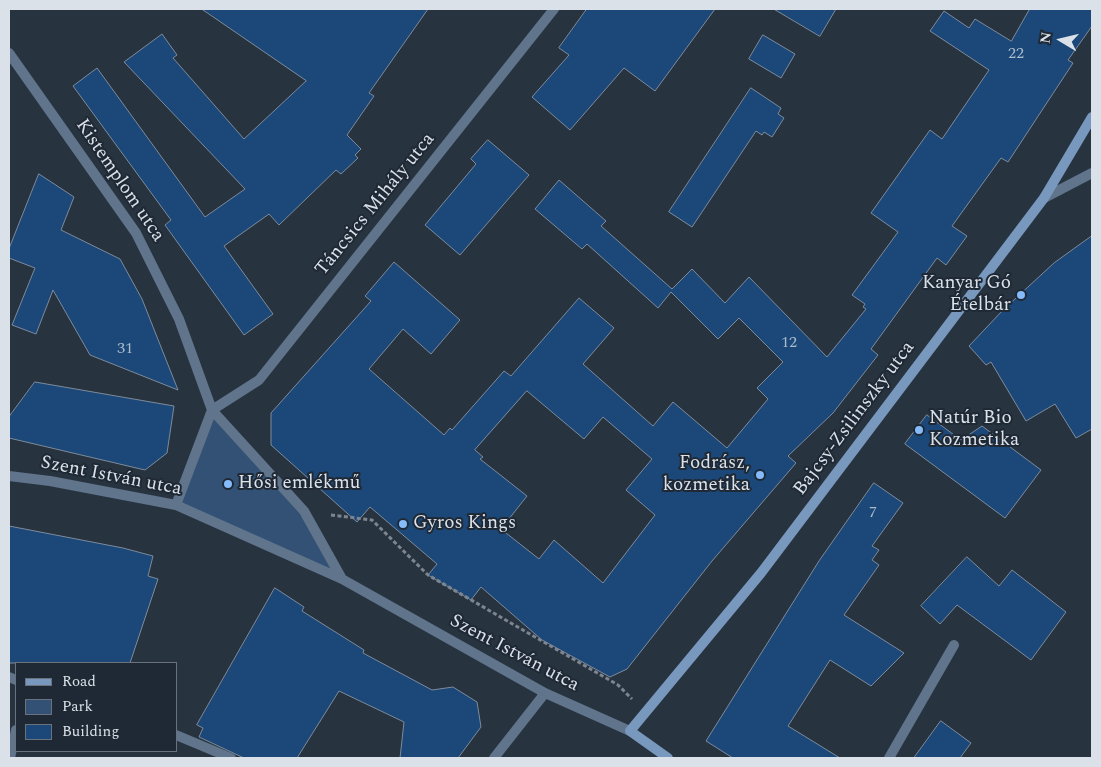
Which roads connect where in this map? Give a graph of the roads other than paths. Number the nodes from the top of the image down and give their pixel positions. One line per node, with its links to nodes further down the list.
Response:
1 (554, 9): 6 (street, Táncsics Mihály utca)
2 (9, 53): 6 (street, Kistemplom utca)
3 (1092, 117): 5 (main road, Bajcsy-Zsilinszky utca)
4 (1092, 173): 5 (street)
5 (1044, 198): 12 (main road, Bajcsy-Zsilinszky utca)
6 (212, 410): 8 (street); 9 (street)
7 (9, 476): 8 (street, Szent István utca)
8 (176, 505): 9 (street, Szent István utca)
9 (342, 579): 11 (street, Szent István utca)
10 (954, 645): 19 (street)
11 (545, 693): 12 (street, Szent István utca); 17 (street)
12 (630, 731): 18 (main road, Szent István utca)
13 (15, 735): 15 (street)
14 (178, 736): 16 (street)
15 (10, 758)
16 (231, 758)
17 (494, 758)
18 (668, 758)
19 (889, 758)

